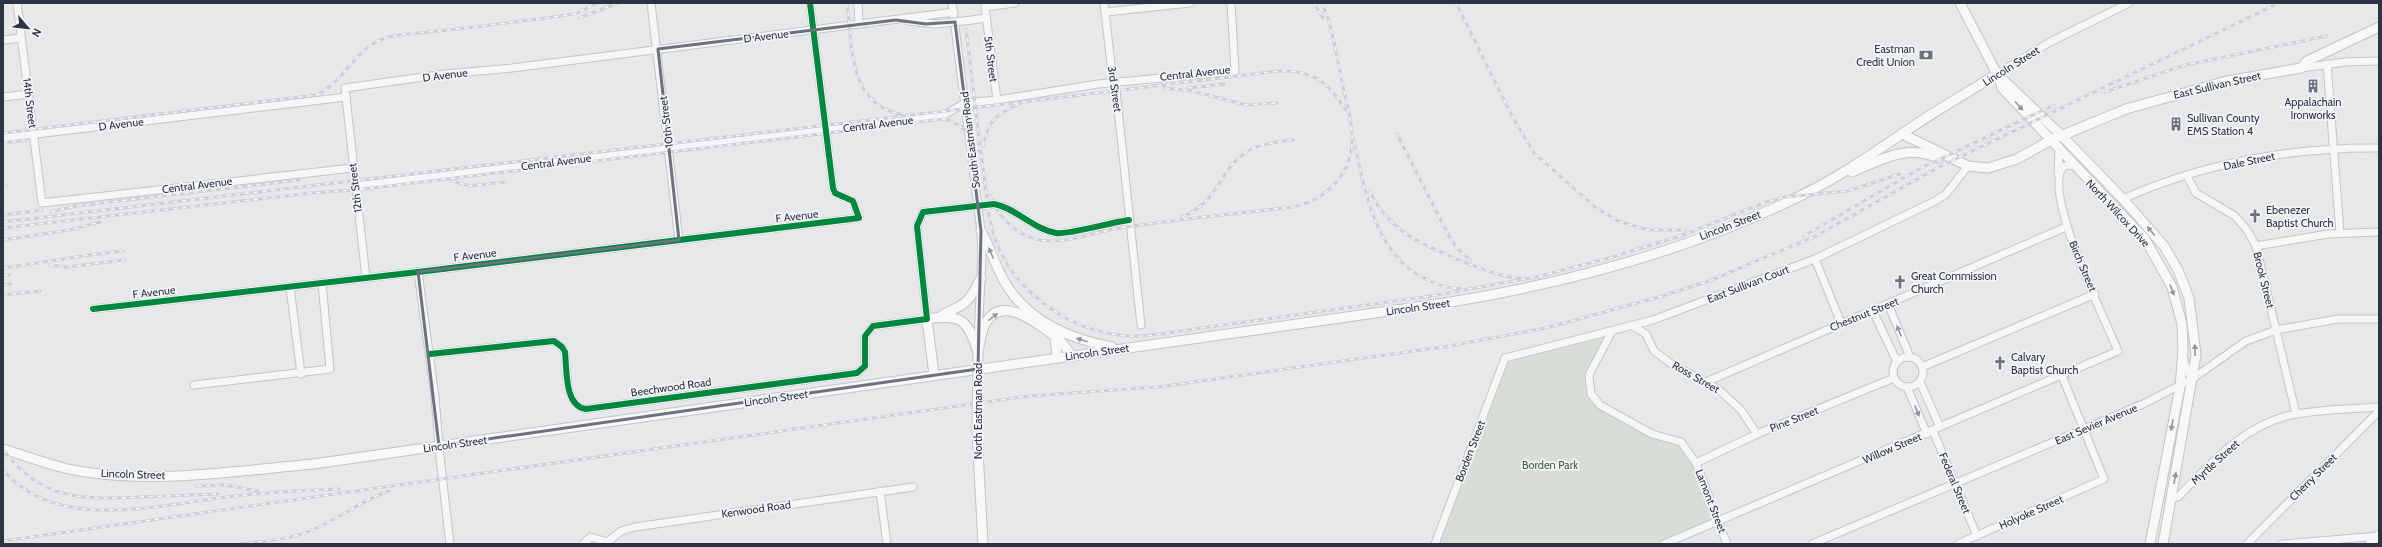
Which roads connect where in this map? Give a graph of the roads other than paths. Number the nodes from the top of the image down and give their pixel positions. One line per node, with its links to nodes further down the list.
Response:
1 (17, 3): 19 (street, 14th Street)
2 (651, 3): 21 (street, 10th Street)
3 (810, 3): 18 (street)
4 (858, 3): 16 (street)
5 (952, 3): 12 (street, South Eastman Road)
6 (1015, 3): 14 (street)
7 (1104, 3): 13 (street)
8 (1190, 3): 13 (street)
9 (1231, 3): 26 (street, Central Avenue)
10 (1960, 3): 25 (main road)
11 (2129, 3): 25 (street, Lincoln Street)
12 (954, 12): 15 (street, D Avenue); 31 (street, South Eastman Road)
13 (1106, 12): 26 (street, 3rd Street)
14 (986, 18): 15 (street, D Avenue, bridge); 30 (street, 5th Street)
15 (896, 20): 16 (street, D Avenue)
16 (860, 24): 18 (street, D Avenue)
17 (2379, 27): 24 (main road)
18 (814, 30): 21 (street, D Avenue); 32 (street)
19 (21, 38): 20 (street); 27 (street, 14th Street)
20 (3, 40)
21 (658, 49): 29 (street, D Avenue); 39 (street, 10th Street)
22 (2379, 61): 23 (street, East Sullivan Street)
23 (2327, 64): 24 (street, East Sullivan Street); 38 (street)
24 (2301, 68): 35 (main road, East Sullivan Street)
25 (1998, 74): 34 (main road, Lincoln Street); 35 (main road, North Wilcox Drive); 37 (main road, North Wilcox Drive, one-way to 37)
26 (1113, 82): 30 (street, Central Avenue); 53 (street, 3rd Street)
27 (29, 94): 28 (street); 33 (street, 14th Street)
28 (3, 97)
29 (346, 98): 33 (street, D Avenue); 44 (street, 12th Street)
30 (997, 100): 31 (street, Central Avenue)
31 (966, 103): 32 (street, Central Avenue); 52 (street, South Eastman Road)
32 (827, 130): 39 (street, Central Avenue); 58 (street, F Avenue)
33 (34, 134): 36 (street, D Avenue); 50 (street, 14th Street)
34 (1902, 134): 43 (main road); 45 (main road, Lincoln Street)
35 (2062, 136): 37 (main road); 49 (main road, North Wilcox Drive)
36 (3, 138)
37 (2051, 140): 41 (main road, North Wilcox Drive); 43 (main road)
38 (2332, 147): 40 (street, Dale Street); 46 (street, Dale Street); 57 (street)
39 (669, 148): 48 (street, Central Avenue); 58 (street, 10th Street)
40 (2379, 148)
41 (2059, 150): 42 (main road, North Wilcox Drive); 47 (street, Birch Street)
42 (2074, 165): 47 (street); 51 (main road, North Wilcox Drive)
43 (1968, 166): 45 (main road); 60 (street, East Sullivan Court)
44 (352, 168): 48 (street, 12th Street); 50 (street, Central Avenue)
45 (1836, 176): 80 (main road, Lincoln Street)
46 (2187, 176): 49 (street, Dale Street); 59 (street, Brook Street)
47 (2059, 178): 54 (street, Birch Street)
48 (354, 186): 64 (street, 12th Street)
49 (2123, 199): 51 (main road); 61 (main road, North Wilcox Drive, one-way to 49)
50 (42, 203)
51 (2112, 204): 62 (main road, North Wilcox Drive)
52 (977, 205): 53 (street); 55 (street, South Eastman Road); 72 (street)
53 (1129, 220): 75 (street, 3rd Street)
54 (2066, 227): 68 (street, Birch Street); 69 (street, Chestnut Street)
55 (981, 231): 65 (street, South Eastman Road); 80 (main road, one-way to 55)
56 (2379, 232): 57 (street)
57 (2340, 233): 59 (street)
58 (679, 240): 63 (street, F Avenue)
59 (2256, 246): 77 (street, Brook Street)
60 (1815, 259): 74 (street); 76 (street, East Sullivan Court)
61 (2176, 266): 62 (main road); 95 (main road, North Wilcox Drive, one-way to 61)
62 (2164, 271): 81 (main road, North Wilcox Drive, one-way to 81)
63 (418, 272): 64 (street, F Avenue); 84 (street)
64 (366, 278): 66 (street, F Avenue)
65 (981, 278): 72 (main road); 82 (street, North Eastman Road)
66 (322, 283): 67 (street, F Avenue); 91 (street)
67 (290, 287): 70 (street, F Avenue); 91 (street)
68 (2095, 294): 83 (street, Birch Street); 90 (street)
69 (1888, 304): 71 (street, Chestnut Street); 86 (street, one-way to 69)
70 (93, 309)
71 (1873, 311): 74 (street, Chestnut Street); 89 (street)
72 (931, 318): 82 (main road); 84 (street, Beechwood Road); 92 (main road)
73 (2379, 319): 77 (street, East Sevier Avenue)
74 (1841, 323): 96 (street, Chestnut Street)
75 (1141, 325)
76 (1631, 326): 78 (street, East Sullivan Court); 96 (street, Ross Street)
77 (2276, 330): 95 (street, East Sevier Avenue); 104 (street, Brook Street)
78 (1612, 331): 88 (street, East Sullivan Court); 111 (street, Lamont Street)
79 (1055, 336): 82 (main road, one-way to 79); 85 (main road); 87 (main road)
80 (1120, 349): 85 (main road, Lincoln Street)
81 (2183, 349): 95 (street); 99 (main road, North Wilcox Drive)
82 (978, 351): 124 (main road, North Eastman Road, bridge)
83 (2118, 351): 93 (street, Willow Street)
84 (430, 354): 109 (street)
85 (1072, 356): 87 (main road, Lincoln Street)
86 (1910, 357): 89 (street); 90 (street)
87 (1057, 358): 92 (main road, Lincoln Street)
88 (1505, 358): 125 (street, Borden Street)
89 (1897, 362): 94 (street)
90 (1922, 367): 97 (street)
91 (301, 374): 98 (street)
92 (934, 375): 109 (main road, Lincoln Street)
93 (2062, 376): 105 (street, Willow Street); 106 (street)
94 (1894, 378): 100 (street, Federal Street); 108 (street, Pine Street)
95 (2192, 379): 99 (street, East Sevier Avenue); 102 (main road, North Wilcox Drive)
96 (1706, 382): 108 (street, Ross Street)
97 (1920, 382): 100 (street); 105 (street)
98 (194, 385)
99 (2180, 387): 102 (street); 106 (street, East Sevier Avenue); 115 (main road, North Wilcox Drive, one-way to 115)
100 (1907, 388): 107 (street, Federal Street, one-way to 107)
101 (2379, 407): 104 (street, Myrtle Street)
102 (2187, 410): 116 (main road, North Wilcox Drive, one-way to 102)
103 (2379, 411): 132 (street, Cherry Street)
104 (2296, 414): 116 (street, Myrtle Street)
105 (1940, 427): 107 (street, Willow Street)
106 (2084, 430): 112 (street, East Sevier Avenue); 118 (street, Holyoke Street)
107 (1930, 432): 112 (street, Federal Street); 117 (street, Willow Street)
108 (1757, 434): 111 (street, Pine Street)
109 (439, 446): 110 (main road, Lincoln Street); 121 (street)
110 (3, 449)
111 (1696, 463): 117 (street, Lamont Street)
112 (1955, 483): 118 (street, Federal Street); 128 (street, East Sevier Avenue)
113 (913, 487): 114 (street, Kenwood Road)
114 (880, 491): 120 (street, Kenwood Road); 123 (street)
115 (2159, 496): 116 (main road); 130 (main road, North Wilcox Drive)
116 (2171, 498): 131 (main road, North Wilcox Drive)
117 (1718, 521): 126 (street, Willow Street); 127 (street, Lamont Street)
118 (1977, 536): 129 (street, Holyoke Street)
119 (2379, 536): 133 (street); 134 (main road)
120 (606, 543): 122 (street)
121 (450, 544)
122 (583, 544)
123 (888, 544)
124 (982, 544)
125 (1435, 544)
126 (1664, 544)
127 (1727, 544)
128 (1812, 544)
129 (1958, 544)
130 (2150, 544)
131 (2163, 544)
132 (2247, 544)
133 (2282, 544)
134 (2370, 544)

